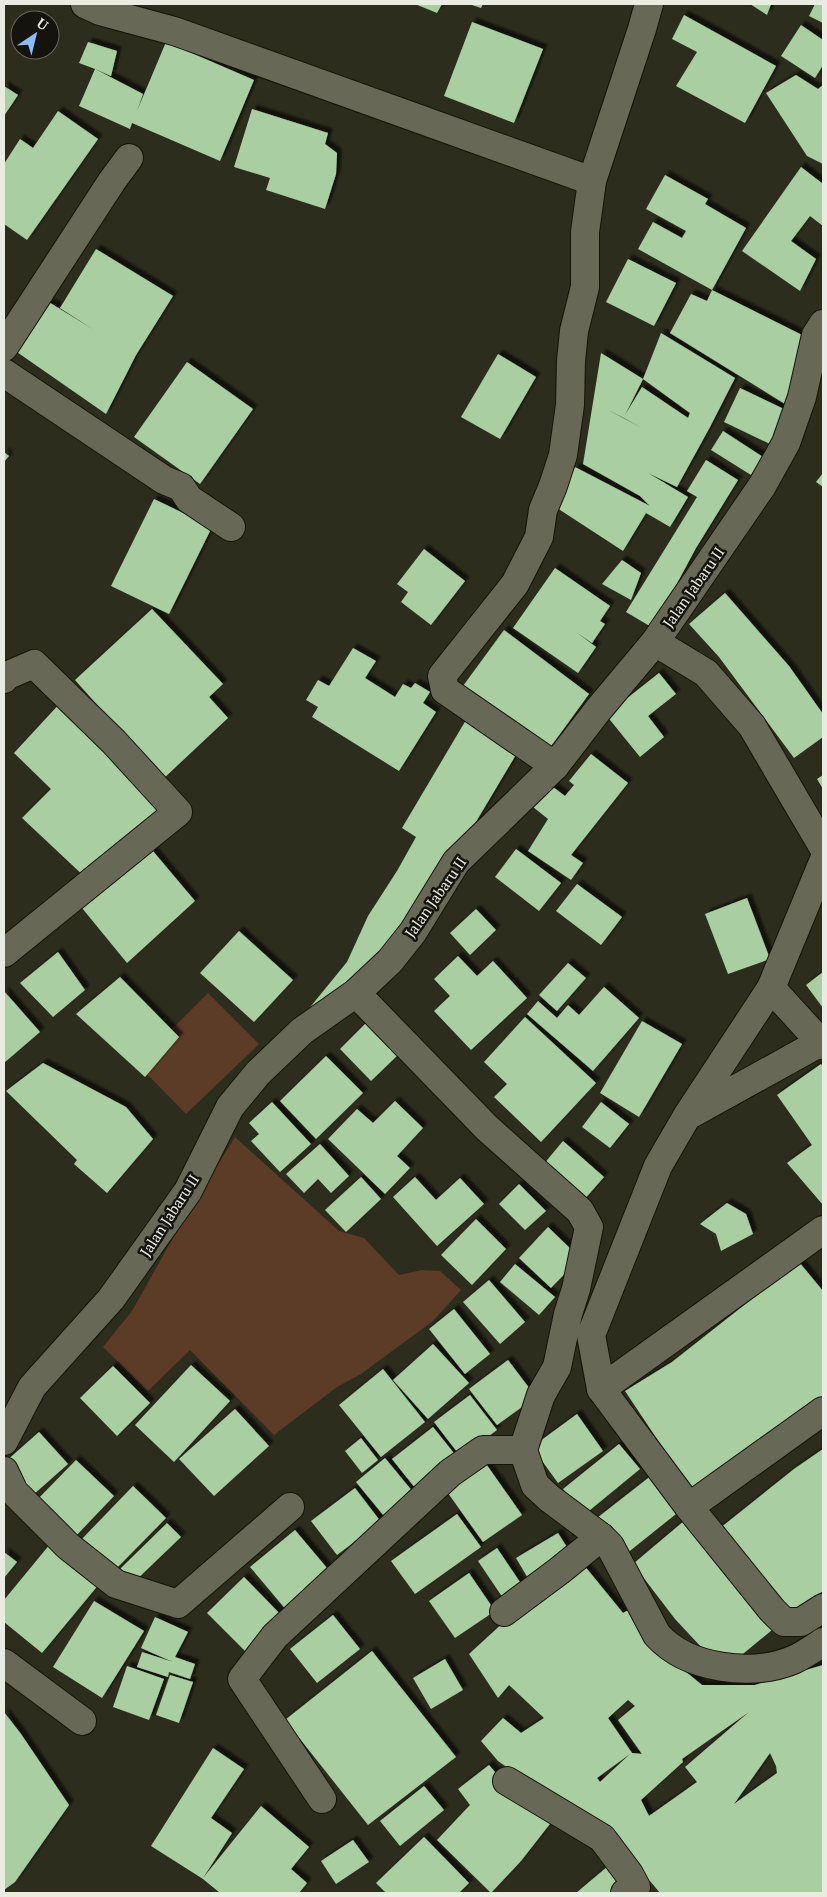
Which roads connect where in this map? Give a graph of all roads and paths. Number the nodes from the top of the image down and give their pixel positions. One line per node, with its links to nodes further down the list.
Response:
1 (85, 4): 4 (street)
2 (649, 4): 4 (street)
3 (129, 158): 6 (street)
4 (592, 182): 11 (street)
5 (823, 324): 9 (street, Jalan Jabaru II)
6 (4, 348)
7 (4, 372): 8 (street)
8 (231, 527)
9 (655, 642): 11 (street, Jalan Jabaru II); 12 (street)
10 (4, 679): 14 (street)
11 (555, 766): 16 (street, Jalan Jabaru II)
12 (823, 847)
13 (823, 862): 15 (street)
14 (4, 953)
15 (771, 988): 17 (street); 18 (street)
16 (356, 993): 22 (street, Jalan Jabaru II); 23 (street)
17 (822, 1044): 18 (street)
18 (687, 1116): 20 (street)
19 (823, 1230): 20 (street)
20 (601, 1389): 26 (street)
21 (823, 1411): 26 (street)
22 (4, 1441)
23 (523, 1450): 27 (street); 34 (street)
24 (4, 1472): 25 (street)
25 (290, 1507)
26 (689, 1507): 28 (street)
27 (601, 1536): 29 (street); 30 (street)
28 (823, 1608)
29 (504, 1612)
30 (823, 1642)
31 (4, 1663): 32 (street)
32 (82, 1721)
33 (507, 1781): 35 (street)
34 (322, 1798)
35 (633, 1891)

